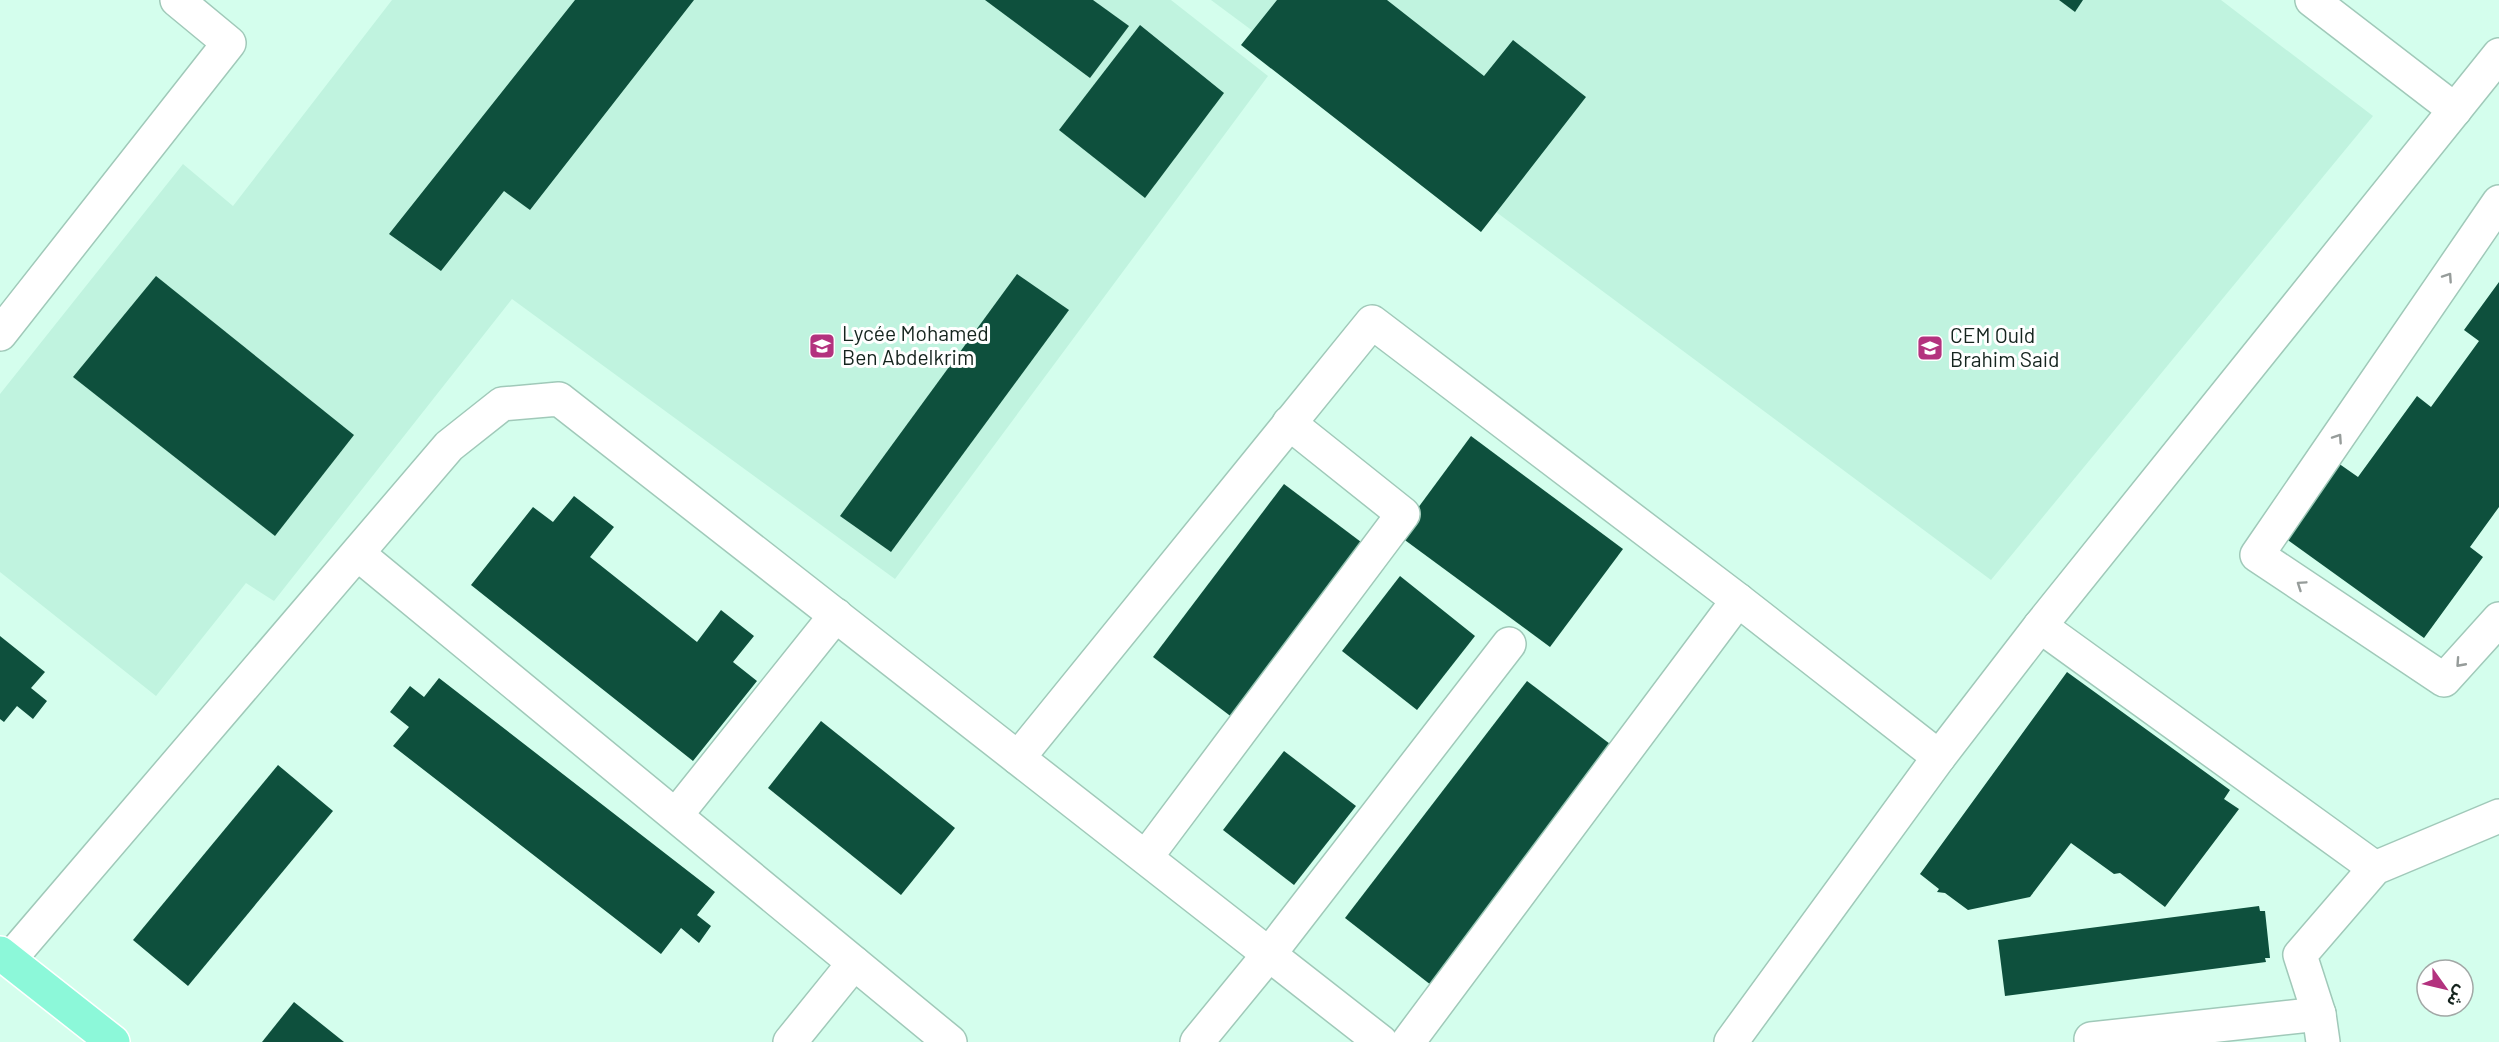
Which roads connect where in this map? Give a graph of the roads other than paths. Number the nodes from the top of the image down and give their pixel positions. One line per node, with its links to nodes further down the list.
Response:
1 (177, 0): 6 (street)
2 (2312, 0): 4 (street)
3 (2499, 55): 4 (street)
4 (2456, 110): 12 (street)
5 (2499, 202): 11 (street, one-way to 5)
6 (0, 334)
7 (1289, 423): 9 (street); 15 (street); 18 (street)
8 (358, 554): 10 (street); 16 (street); 21 (street)
9 (1738, 600): 14 (street); 30 (street)
10 (836, 615): 15 (street); 16 (street)
11 (2499, 620)
12 (2040, 626): 14 (street); 19 (street)
13 (1509, 644): 20 (street)
14 (1939, 757): 31 (street)
15 (1018, 758): 18 (street)
16 (676, 815): 22 (street)
17 (2499, 816): 19 (street)
18 (1146, 856): 20 (street)
19 (2376, 868): 23 (street)
20 (1270, 953): 28 (street); 29 (street)
21 (5, 956): 25 (main road)
22 (854, 963): 26 (street); 27 (street)
23 (2321, 1028): 24 (street)
24 (2091, 1039)
25 (113, 1042)
26 (790, 1042)
27 (950, 1042)
28 (1197, 1042)
29 (1381, 1042)
30 (1408, 1042)
31 (1731, 1042)

